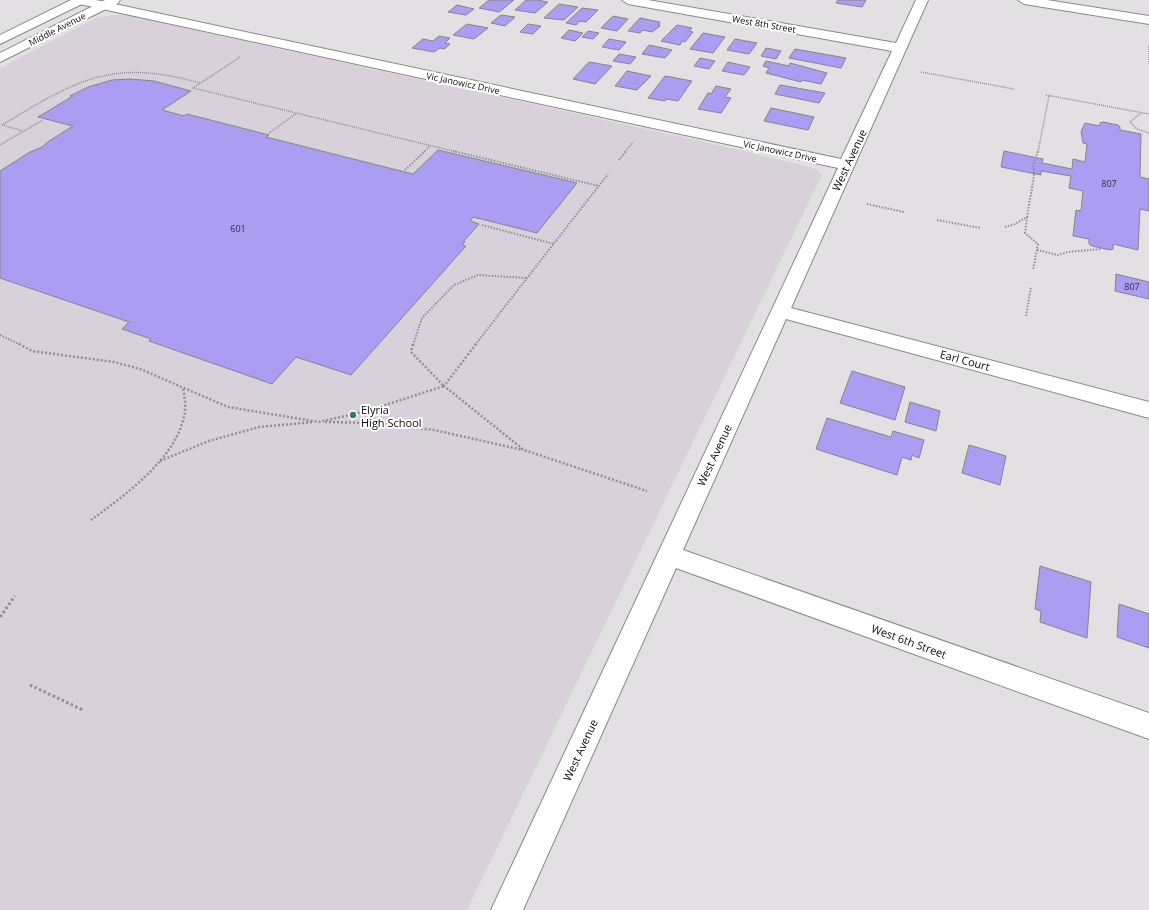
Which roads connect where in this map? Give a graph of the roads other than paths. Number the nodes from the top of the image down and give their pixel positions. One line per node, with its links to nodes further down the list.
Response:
1 (79, 0): 5 (street, Vic Janowicz Drive); 7 (street, Middle Avenue)
2 (628, 0): 8 (street, West 8th Street)
3 (922, 0): 8 (street, West Avenue)
4 (1024, 0): 6 (street)
5 (109, 3): 9 (street, Middle Avenue); 10 (street, Vic Janowicz Drive)
6 (1149, 20)
7 (0, 40)
8 (900, 48): 10 (street, West Avenue)
9 (0, 58)
10 (846, 165): 11 (street, West Avenue)
11 (781, 311): 12 (street, Earl Court); 13 (street, West Avenue)
12 (1149, 410)
13 (669, 555): 14 (street, West 6th Street); 15 (street, West Avenue)
14 (1149, 726)
15 (507, 910)

